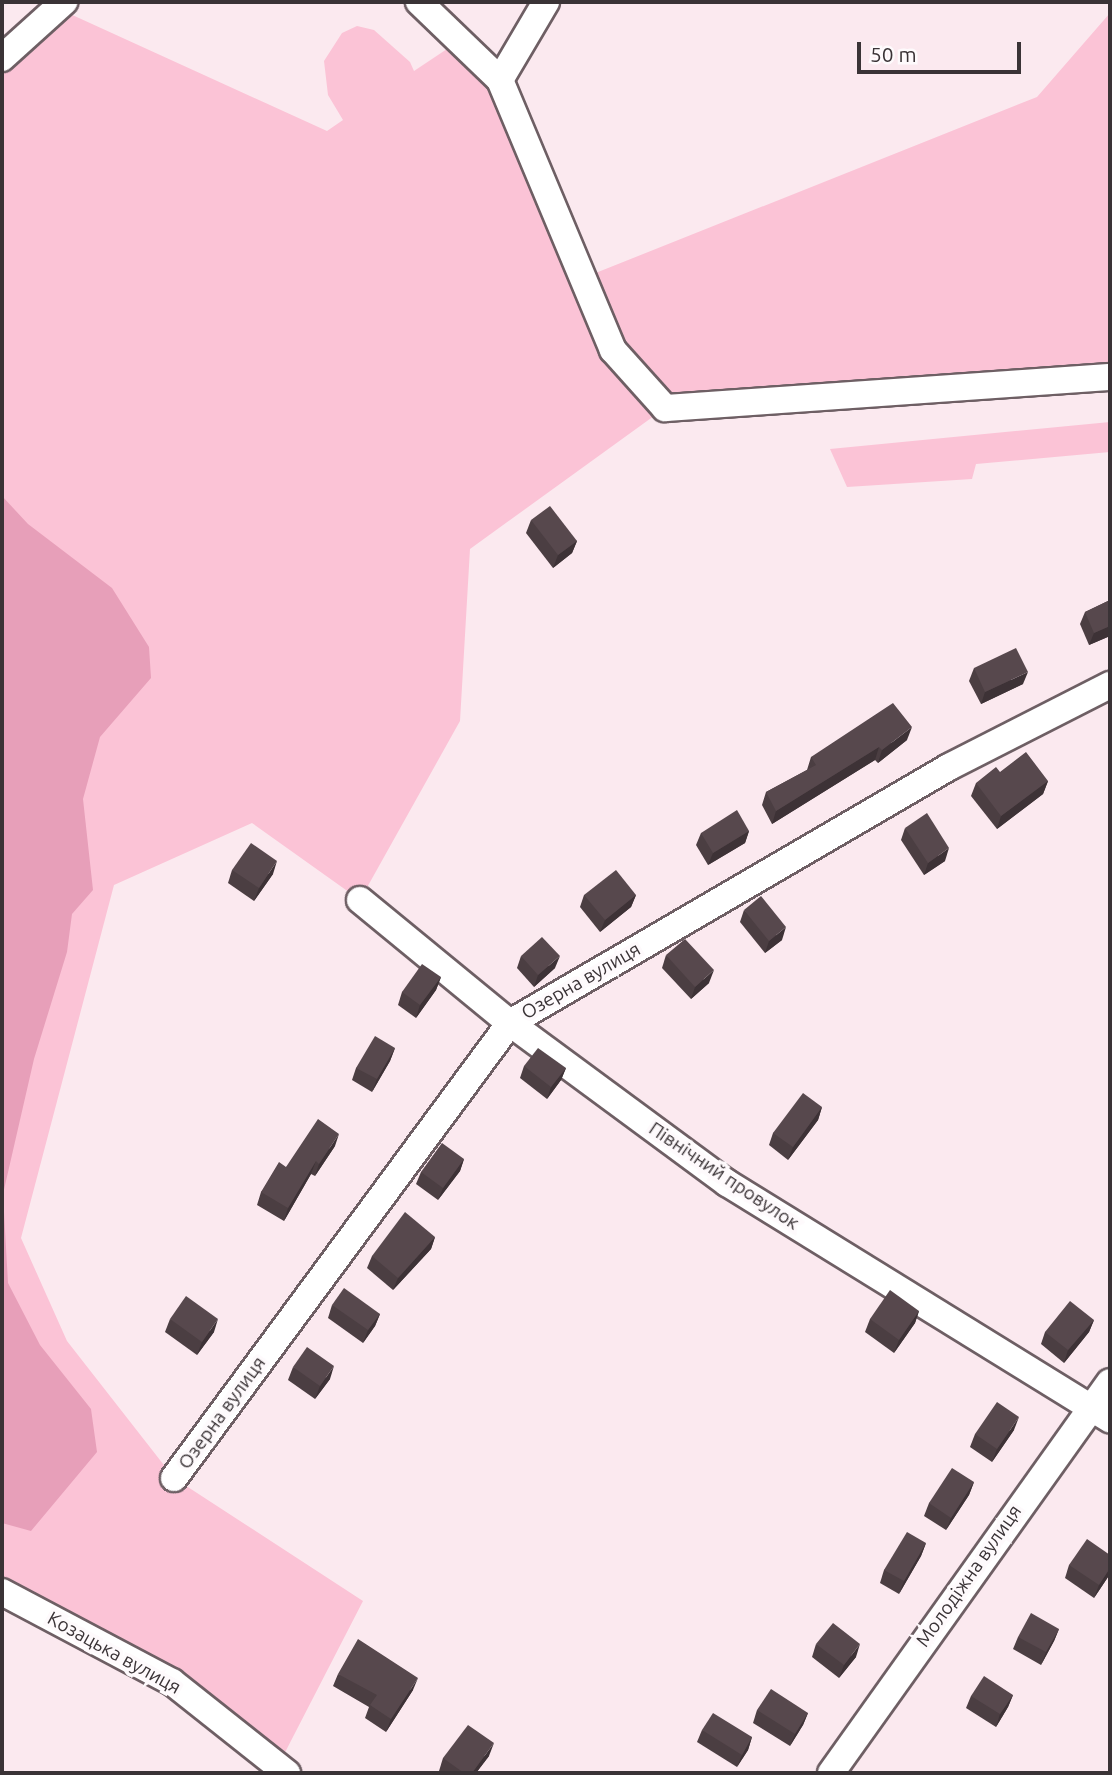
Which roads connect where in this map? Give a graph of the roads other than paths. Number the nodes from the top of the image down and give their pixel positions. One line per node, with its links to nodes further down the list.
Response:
1 (64, 2): 4 (street)
2 (419, 2): 5 (street)
3 (546, 2): 5 (street)
4 (2, 58)
5 (500, 80): 6 (street)
6 (1110, 377)
7 (1110, 685): 9 (street, Озерна вулиця)
8 (360, 900): 9 (street, Північний провулок)
9 (510, 1023): 11 (street, Північний провулок); 12 (street, Озерна вулиця)
10 (1110, 1382): 11 (street, Молодіжна вулиця)
11 (1100, 1413): 15 (street, Молодіжна вулиця)
12 (174, 1478)
13 (2, 1592): 14 (street, Козацька вулиця)
14 (287, 1773)
15 (831, 1773)

